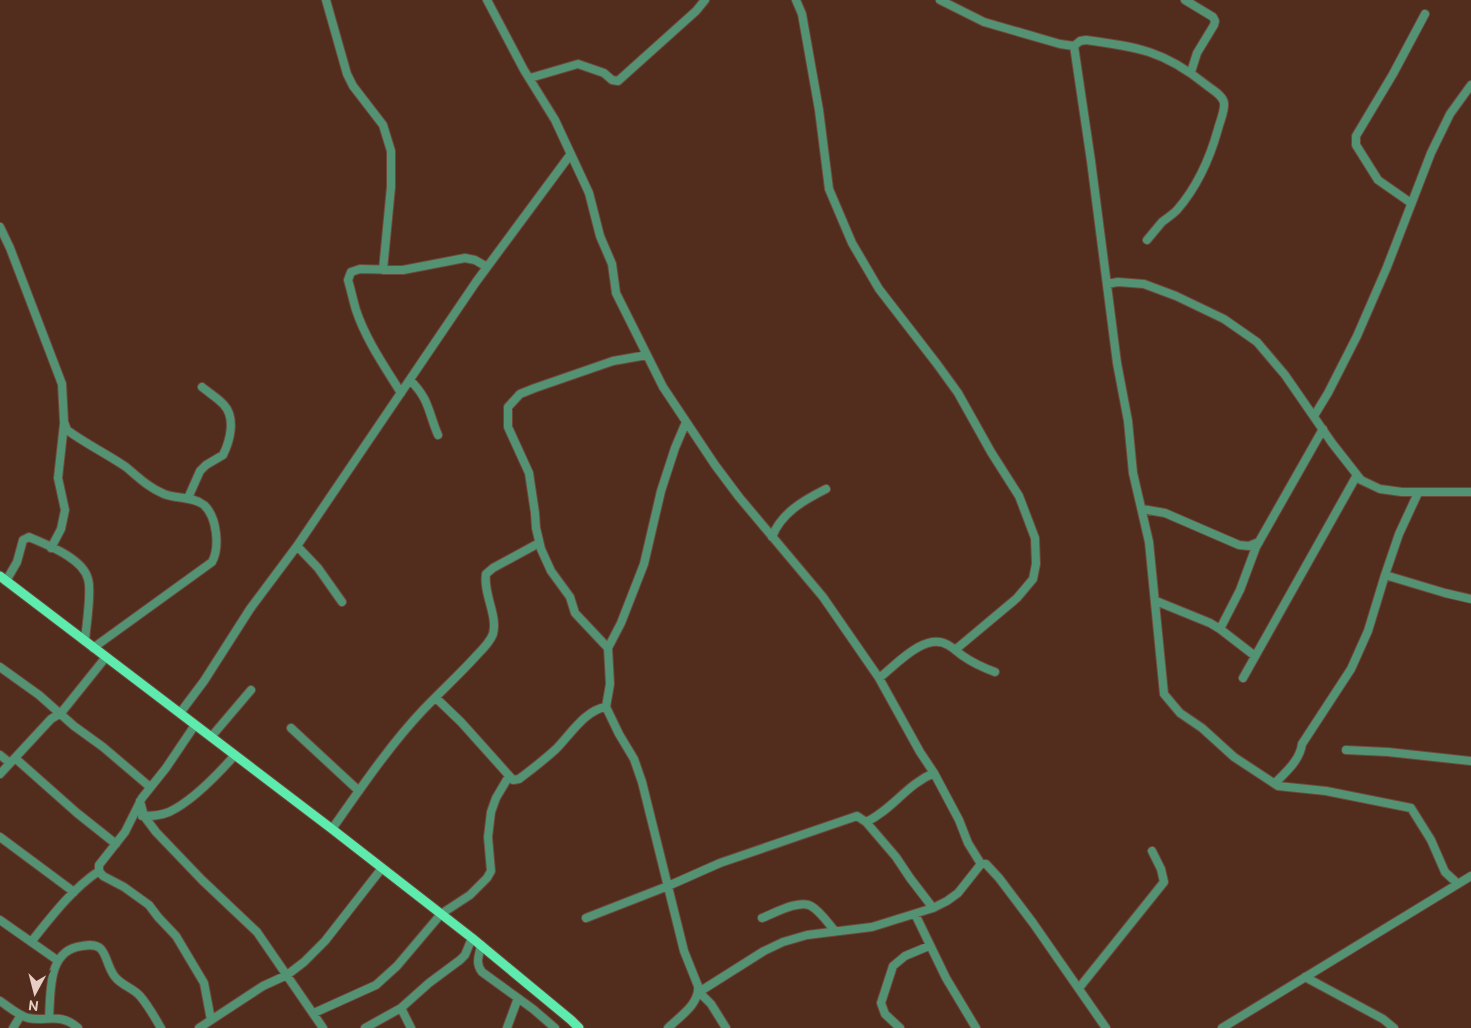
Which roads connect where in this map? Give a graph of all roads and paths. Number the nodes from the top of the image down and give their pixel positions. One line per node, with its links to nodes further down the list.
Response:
1 (326, 0): 17 (street)
2 (487, 0): 10 (street)
3 (705, 0): 10 (street)
4 (796, 0): 48 (street)
5 (940, 0): 8 (street)
6 (1185, 0): 9 (street)
7 (1425, 14): 13 (street)
8 (1074, 46): 9 (street); 18 (street)
9 (1191, 72): 15 (street)
10 (530, 78): 12 (street)
11 (1471, 85): 13 (street)
12 (570, 155): 16 (street); 19 (street)
13 (1411, 203): 23 (street)
14 (0, 227): 24 (street)
15 (1148, 240)
16 (487, 267): 17 (street); 20 (street)
17 (383, 270): 22 (street)
18 (1107, 284): 23 (street); 33 (street)
19 (647, 355): 25 (street); 36 (street)
20 (410, 380): 22 (street); 27 (street)
21 (202, 387): 32 (street)
22 (401, 393): 37 (street)
23 (1314, 416): 26 (street)
24 (64, 422): 32 (street); 38 (street)
25 (686, 422): 34 (street); 47 (street)
26 (1322, 429): 28 (street); 35 (street)
27 (438, 435)
28 (1356, 475): 31 (street); 49 (street)
29 (826, 489): 34 (street)
30 (1471, 492): 31 (street)
31 (1418, 493): 39 (street)
32 (188, 498): 46 (street)
33 (1142, 509): 35 (street); 42 (street)
34 (772, 537): 53 (street)
35 (1258, 542): 44 (street)
36 (539, 543): 47 (street); 56 (street)
37 (297, 546): 43 (street); 59 (street)
38 (51, 548): 40 (street); 45 (street)
39 (1385, 575): 41 (street); 71 (street)
40 (3, 581): 45 (main road)
41 (1471, 599)
42 (1156, 601): 44 (street); 71 (street)
43 (342, 602)
44 (1220, 629): 49 (street)
45 (85, 642): 46 (main road)
46 (94, 648): 50 (main road)
47 (608, 648): 57 (street)
48 (955, 650): 52 (street); 53 (street)
49 (1255, 656): 54 (street)
50 (106, 657): 58 (street); 59 (main road)
51 (0, 667): 58 (street)
52 (994, 672)
53 (879, 678): 68 (street)
54 (1243, 678)
55 (251, 690): 62 (street)
56 (436, 698): 70 (street); 73 (street)
57 (606, 707): 70 (street); 87 (street)
58 (61, 713): 66 (street); 72 (street)
59 (180, 713): 60 (main road)
60 (195, 725): 62 (main road); 72 (street)
61 (291, 728): 73 (street)
62 (211, 737): 65 (main road)
63 (1346, 750): 67 (street)
64 (0, 755): 66 (street)
65 (235, 755): 76 (street); 78 (main road)
66 (12, 760): 69 (street); 80 (street)
67 (1471, 761)
68 (934, 773): 77 (street); 82 (street)
69 (0, 774)
70 (509, 776): 90 (street)
71 (1275, 784): 86 (street)
72 (150, 788): 74 (street)
73 (359, 791): 78 (street)
74 (140, 801): 75 (street); 76 (street)
75 (133, 816): 76 (street); 80 (street)
76 (144, 816): 101 (street)
77 (866, 822): 87 (street); 89 (street)
78 (332, 829): 83 (main road)
79 (0, 837): 88 (street)
80 (116, 844): 84 (street)
81 (1152, 851): 103 (street)
82 (981, 864): 89 (street); 103 (street)
83 (382, 868): 90 (main road); 101 (street)
84 (99, 871): 88 (street); 111 (street)
85 (1471, 876): 86 (street)
86 (1458, 884): 102 (street)
87 (668, 886): 92 (street); 104 (street)
88 (74, 892): 97 (street)
89 (933, 908): 91 (street)
90 (441, 914): 96 (main road); 108 (street)
91 (915, 914): 95 (street); 99 (street)
92 (586, 918)
93 (762, 918): 95 (street)
94 (0, 920): 97 (street)
95 (835, 931): 104 (street)
96 (472, 938): 98 (main road); 107 (street)
97 (31, 942): 100 (street)
98 (481, 945): 105 (street); 121 (main road)
99 (929, 946): 124 (street); 125 (street)
100 (56, 960): 110 (street); 114 (street)
101 (287, 975): 108 (street); 111 (street)
102 (1306, 977): 127 (street); 128 (street)
103 (1079, 988): 126 (street)
104 (699, 992): 122 (street); 123 (street)
105 (518, 998): 119 (street); 120 (street)
106 (0, 1001): 109 (street)
107 (401, 1008): 117 (street); 118 (street)
108 (314, 1013): 116 (street)
109 (21, 1015): 110 (street); 112 (street)
110 (49, 1018): 113 (street)
111 (211, 1020): 115 (street)
112 (13, 1028)
113 (78, 1028)
114 (161, 1028)
115 (199, 1028)
116 (322, 1028)
117 (365, 1028)
118 (411, 1028)
119 (507, 1028)
120 (555, 1028)
121 (578, 1028)
122 (668, 1028)
123 (726, 1028)
124 (900, 1028)
125 (976, 1028)
126 (1106, 1028)
127 (1222, 1028)
128 (1394, 1028)

